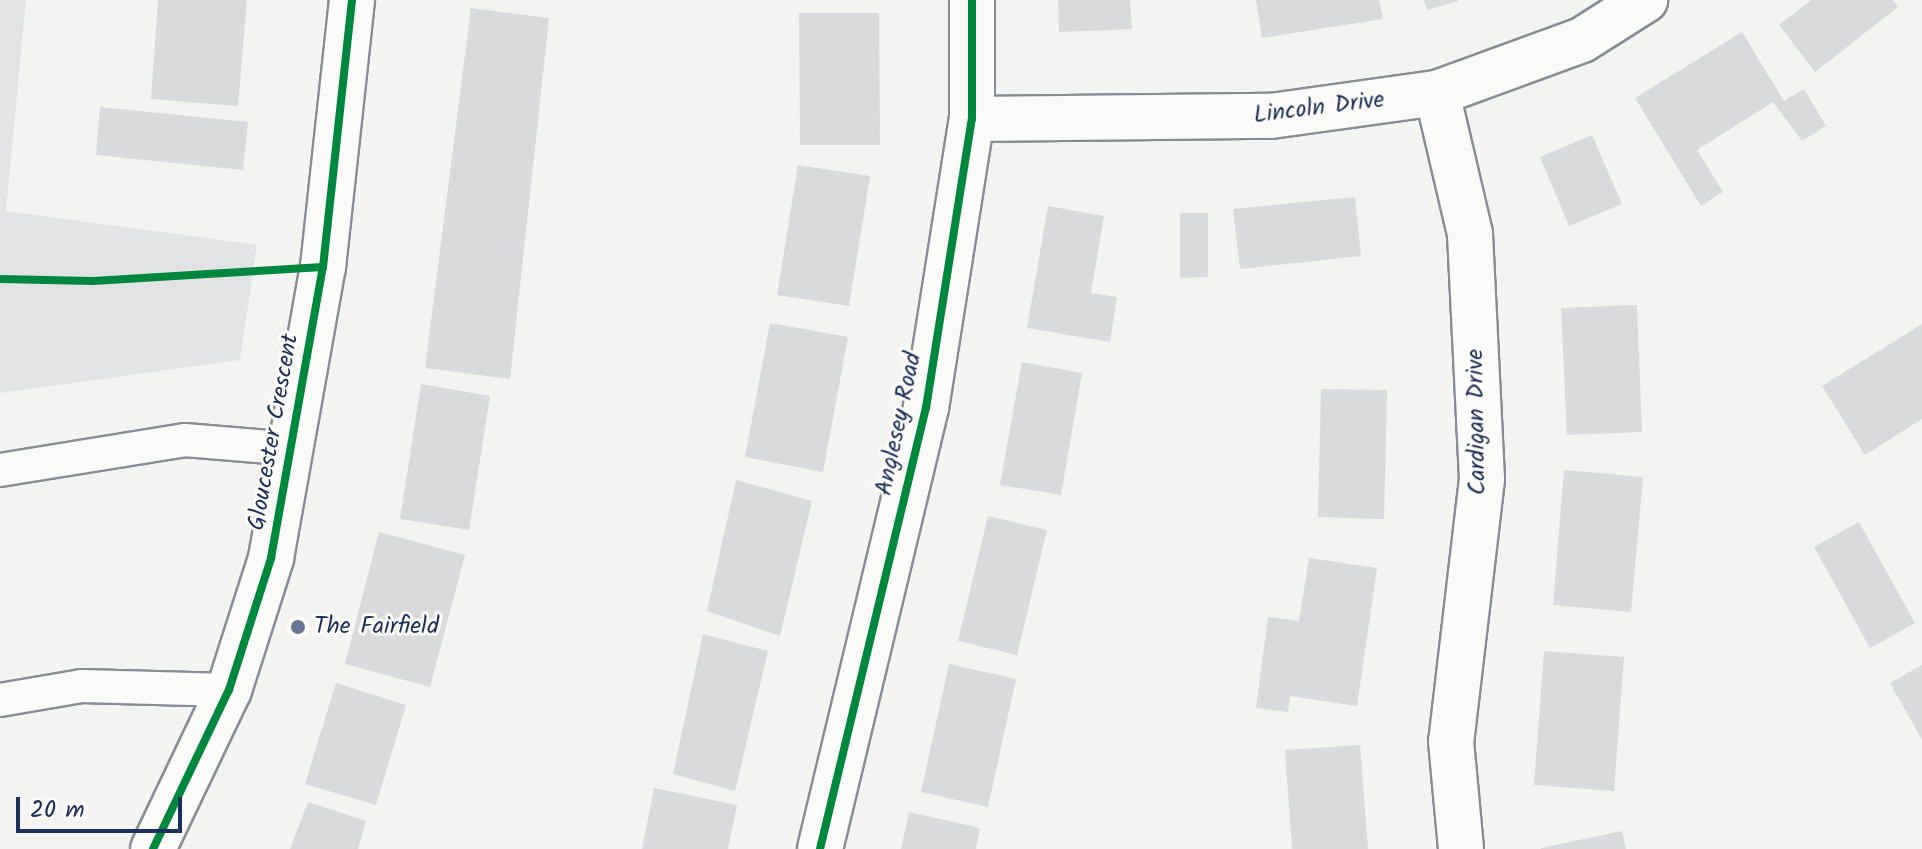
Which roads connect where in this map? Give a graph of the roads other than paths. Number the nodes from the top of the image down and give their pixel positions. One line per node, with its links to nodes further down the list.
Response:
1 (352, 0): 6 (street, Gloucester Crescent)
2 (972, 0): 5 (street, Anglesey Road)
3 (1645, 0): 4 (street, Lincoln Drive)
4 (1437, 93): 5 (street, Lincoln Drive); 12 (street, Cardigan Drive)
5 (972, 119): 11 (street, Anglesey Road)
6 (293, 449): 7 (lane); 8 (street, Gloucester Crescent)
7 (0, 470)
8 (229, 690): 9 (lane); 10 (street, Gloucester Crescent)
9 (0, 700)
10 (153, 849)
11 (820, 849)
12 (1461, 849)

